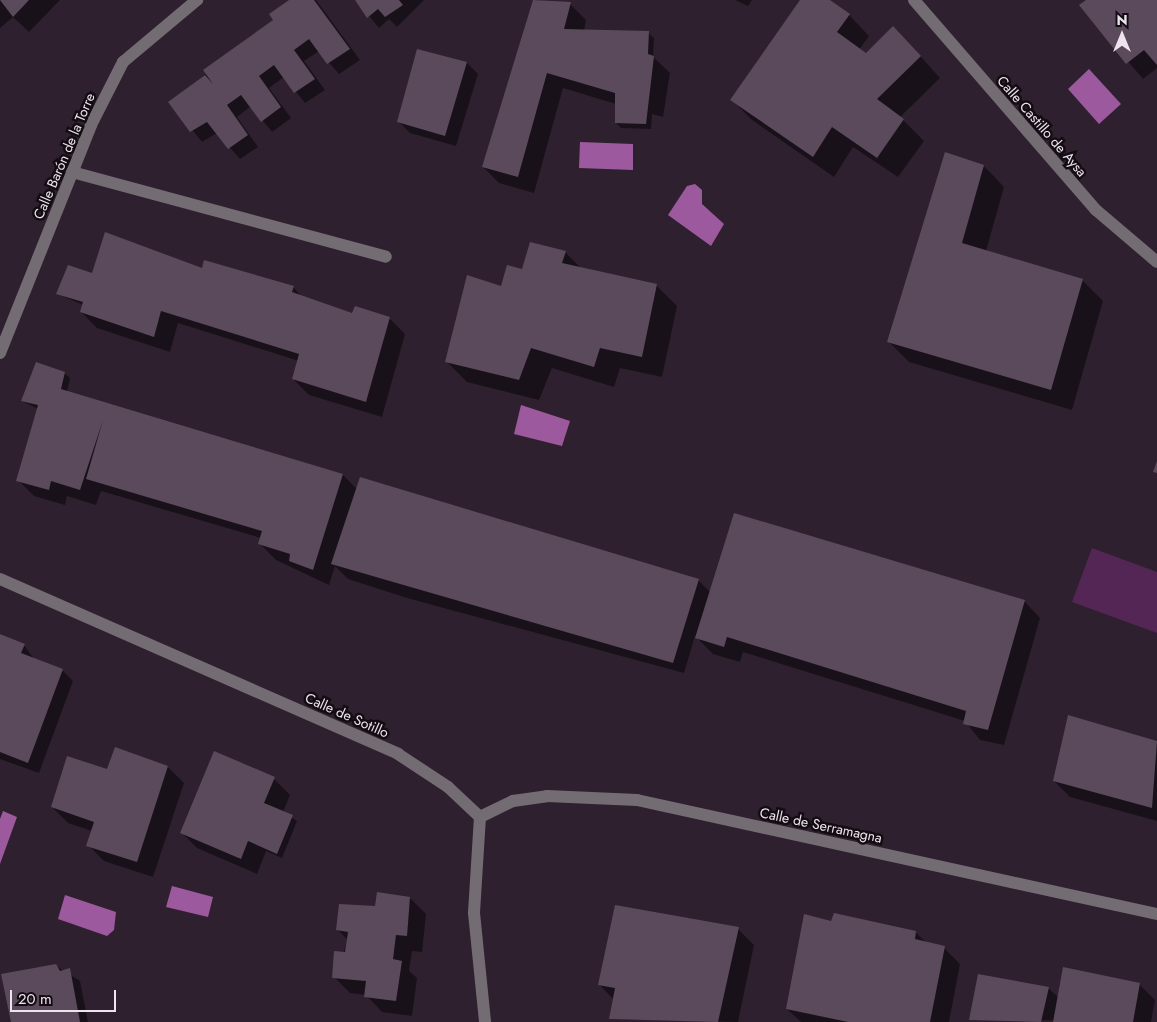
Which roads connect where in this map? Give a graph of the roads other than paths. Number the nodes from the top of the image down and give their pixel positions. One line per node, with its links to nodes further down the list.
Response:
1 (197, 0): 3 (street, Calle Barón de la Torre)
2 (914, 0): 5 (street, Calle Castillo de Aysa)
3 (72, 172): 4 (street); 6 (street, Calle Barón de la Torre)
4 (386, 257)
5 (1157, 262)
6 (0, 353)
7 (0, 579): 8 (street, Calle de Sotillo)
8 (480, 817): 9 (street, Calle de Serramagna); 10 (street)
9 (1157, 914)
10 (485, 1022)

